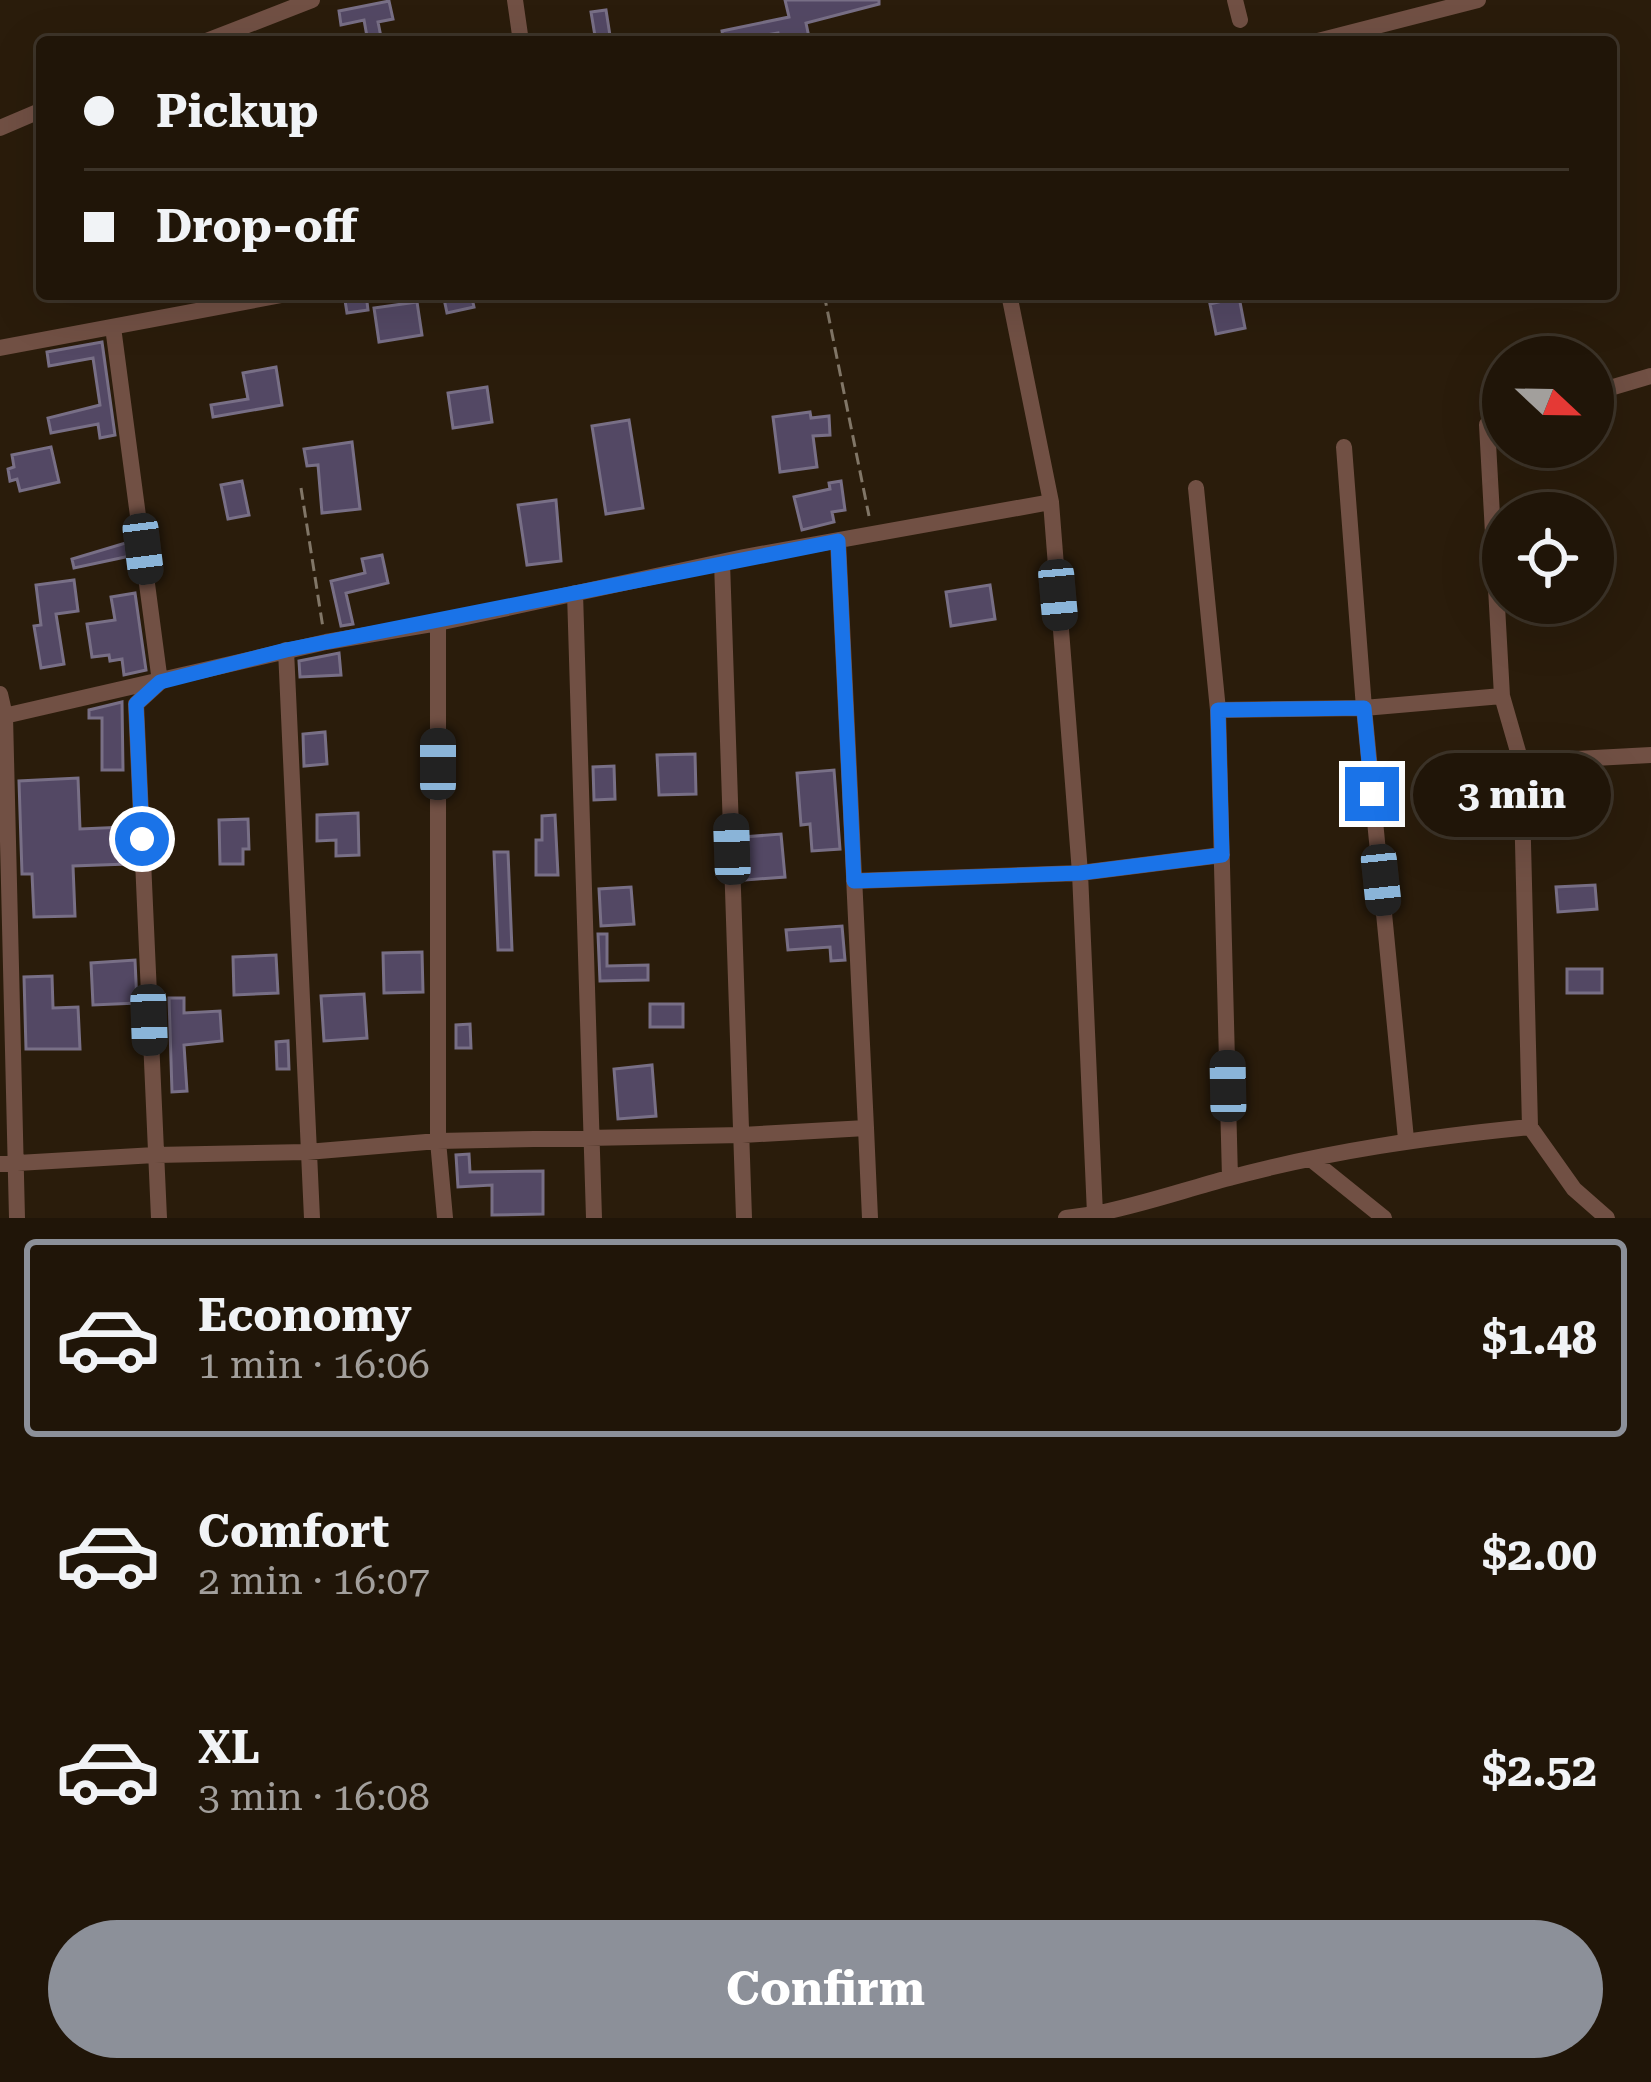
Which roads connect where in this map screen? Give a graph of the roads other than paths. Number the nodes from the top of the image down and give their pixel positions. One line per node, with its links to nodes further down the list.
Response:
1 (312, 0): 6 (street)
2 (515, 0): 7 (street)
3 (1235, 0): 5 (street)
4 (1478, 0): 8 (street)
5 (1240, 20)
6 (219, 36)
7 (520, 36)
8 (1337, 36)
9 (36, 113): 10 (street)
10 (0, 128)
11 (255, 300): 13 (street)
12 (1011, 300): 20 (street)
13 (113, 327): 14 (street); 26 (street)
14 (0, 348)
15 (1651, 376): 16 (street)
16 (1614, 387)
17 (1344, 447): 29 (street)
18 (1489, 468): 28 (street)
19 (1196, 488): 30 (street)
20 (1051, 502): 21 (street); 35 (street)
21 (838, 541): 22 (street); 36 (street)
22 (722, 562): 23 (street); 40 (street)
23 (575, 593): 24 (street); 39 (street)
24 (438, 623): 25 (street); 42 (street)
25 (286, 650): 26 (street); 43 (street)
26 (160, 682): 31 (street); 44 (street)
27 (0, 694): 31 (street)
28 (1502, 696): 29 (street); 33 (street)
29 (1364, 708): 30 (street); 41 (street)
30 (1218, 710): 34 (street)
31 (2, 717): 46 (street)
32 (1651, 755): 33 (street)
33 (1521, 763): 37 (street)
34 (1222, 855): 35 (street); 47 (street)
35 (1080, 873): 36 (street); 49 (street)
36 (854, 881): 38 (street)
37 (1530, 1127): 41 (street); 60 (street)
38 (866, 1128): 40 (street); 56 (street)
39 (590, 1136): 40 (street); 42 (street); 54 (street)
40 (742, 1136): 55 (street)
41 (1406, 1139): 45 (street)
42 (438, 1141): 43 (street); 53 (street)
43 (307, 1152): 44 (street); 52 (street)
44 (155, 1155): 46 (street); 51 (street)
45 (1312, 1160): 47 (street); 59 (street)
46 (7, 1164): 50 (street)
47 (1230, 1178): 48 (street)
48 (1145, 1204): 49 (street); 58 (street)
49 (1095, 1214): 57 (street)
50 (17, 1218)
51 (159, 1218)
52 (312, 1218)
53 (445, 1218)
54 (594, 1218)
55 (744, 1218)
56 (870, 1218)
57 (1066, 1218)
58 (1161, 1218)
59 (1384, 1218)
60 (1607, 1218)

